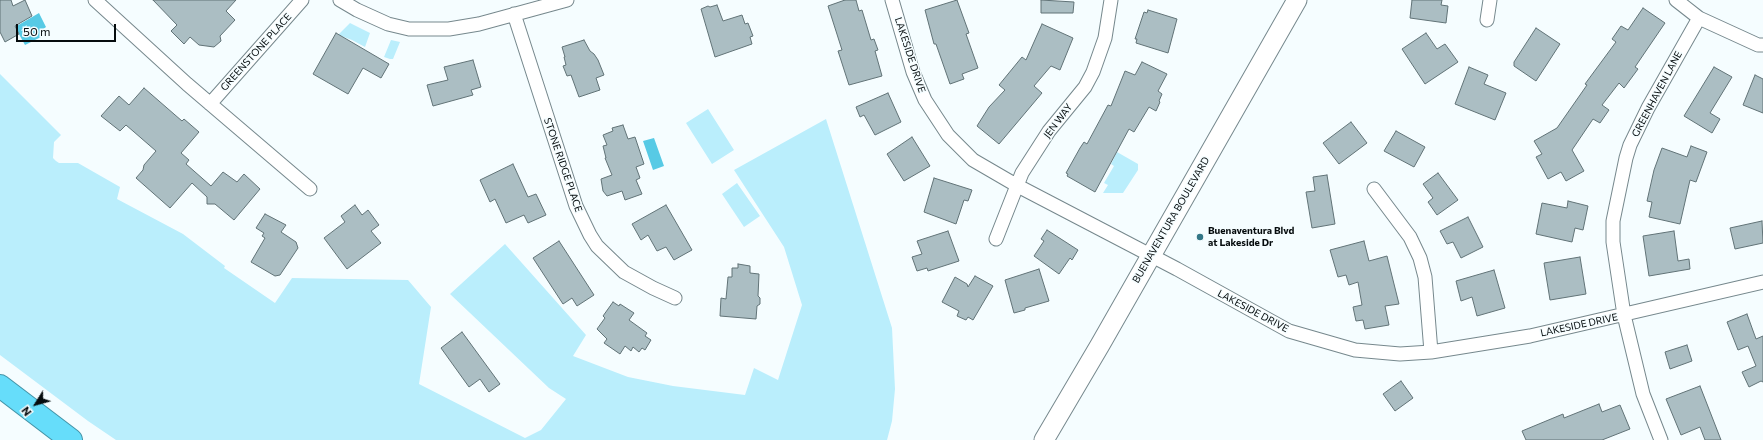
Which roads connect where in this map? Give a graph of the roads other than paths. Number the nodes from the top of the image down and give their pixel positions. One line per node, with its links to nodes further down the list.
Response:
1 (95, 0): 14 (street)
2 (302, 0): 14 (street, GREENSTONE PLACE)
3 (340, 0): 10 (street)
4 (567, 0): 10 (street)
5 (892, 0): 15 (street, LAKESIDE DRIVE)
6 (1111, 0): 15 (street, JEN WAY)
7 (1297, 0): 19 (main road, BUENAVENTURA BOULEVARD)
8 (1490, 0): 12 (street)
9 (1676, 0): 11 (street)
10 (514, 14): 21 (street, STONE RIDGE PLACE)
11 (1700, 18): 13 (street); 22 (street, GREENHAVEN LANE)
12 (1487, 20)
13 (1763, 46)
14 (210, 104): 16 (street)
15 (1016, 185): 18 (street, JEN WAY); 19 (street, LAKESIDE DRIVE)
16 (310, 189)
17 (1374, 189): 23 (street)
18 (996, 239)
19 (1150, 256): 23 (street, LAKESIDE DRIVE); 26 (main road, BUENAVENTURA BOULEVARD)
20 (1763, 282): 22 (street, LAKESIDE DRIVE)
21 (676, 298)
22 (1624, 315): 23 (street, LAKESIDE DRIVE); 27 (street, GREENHAVEN LANE)
23 (1431, 352)
24 (0, 386): 25 (highway)
25 (71, 440)
26 (1044, 440)
27 (1661, 440)

